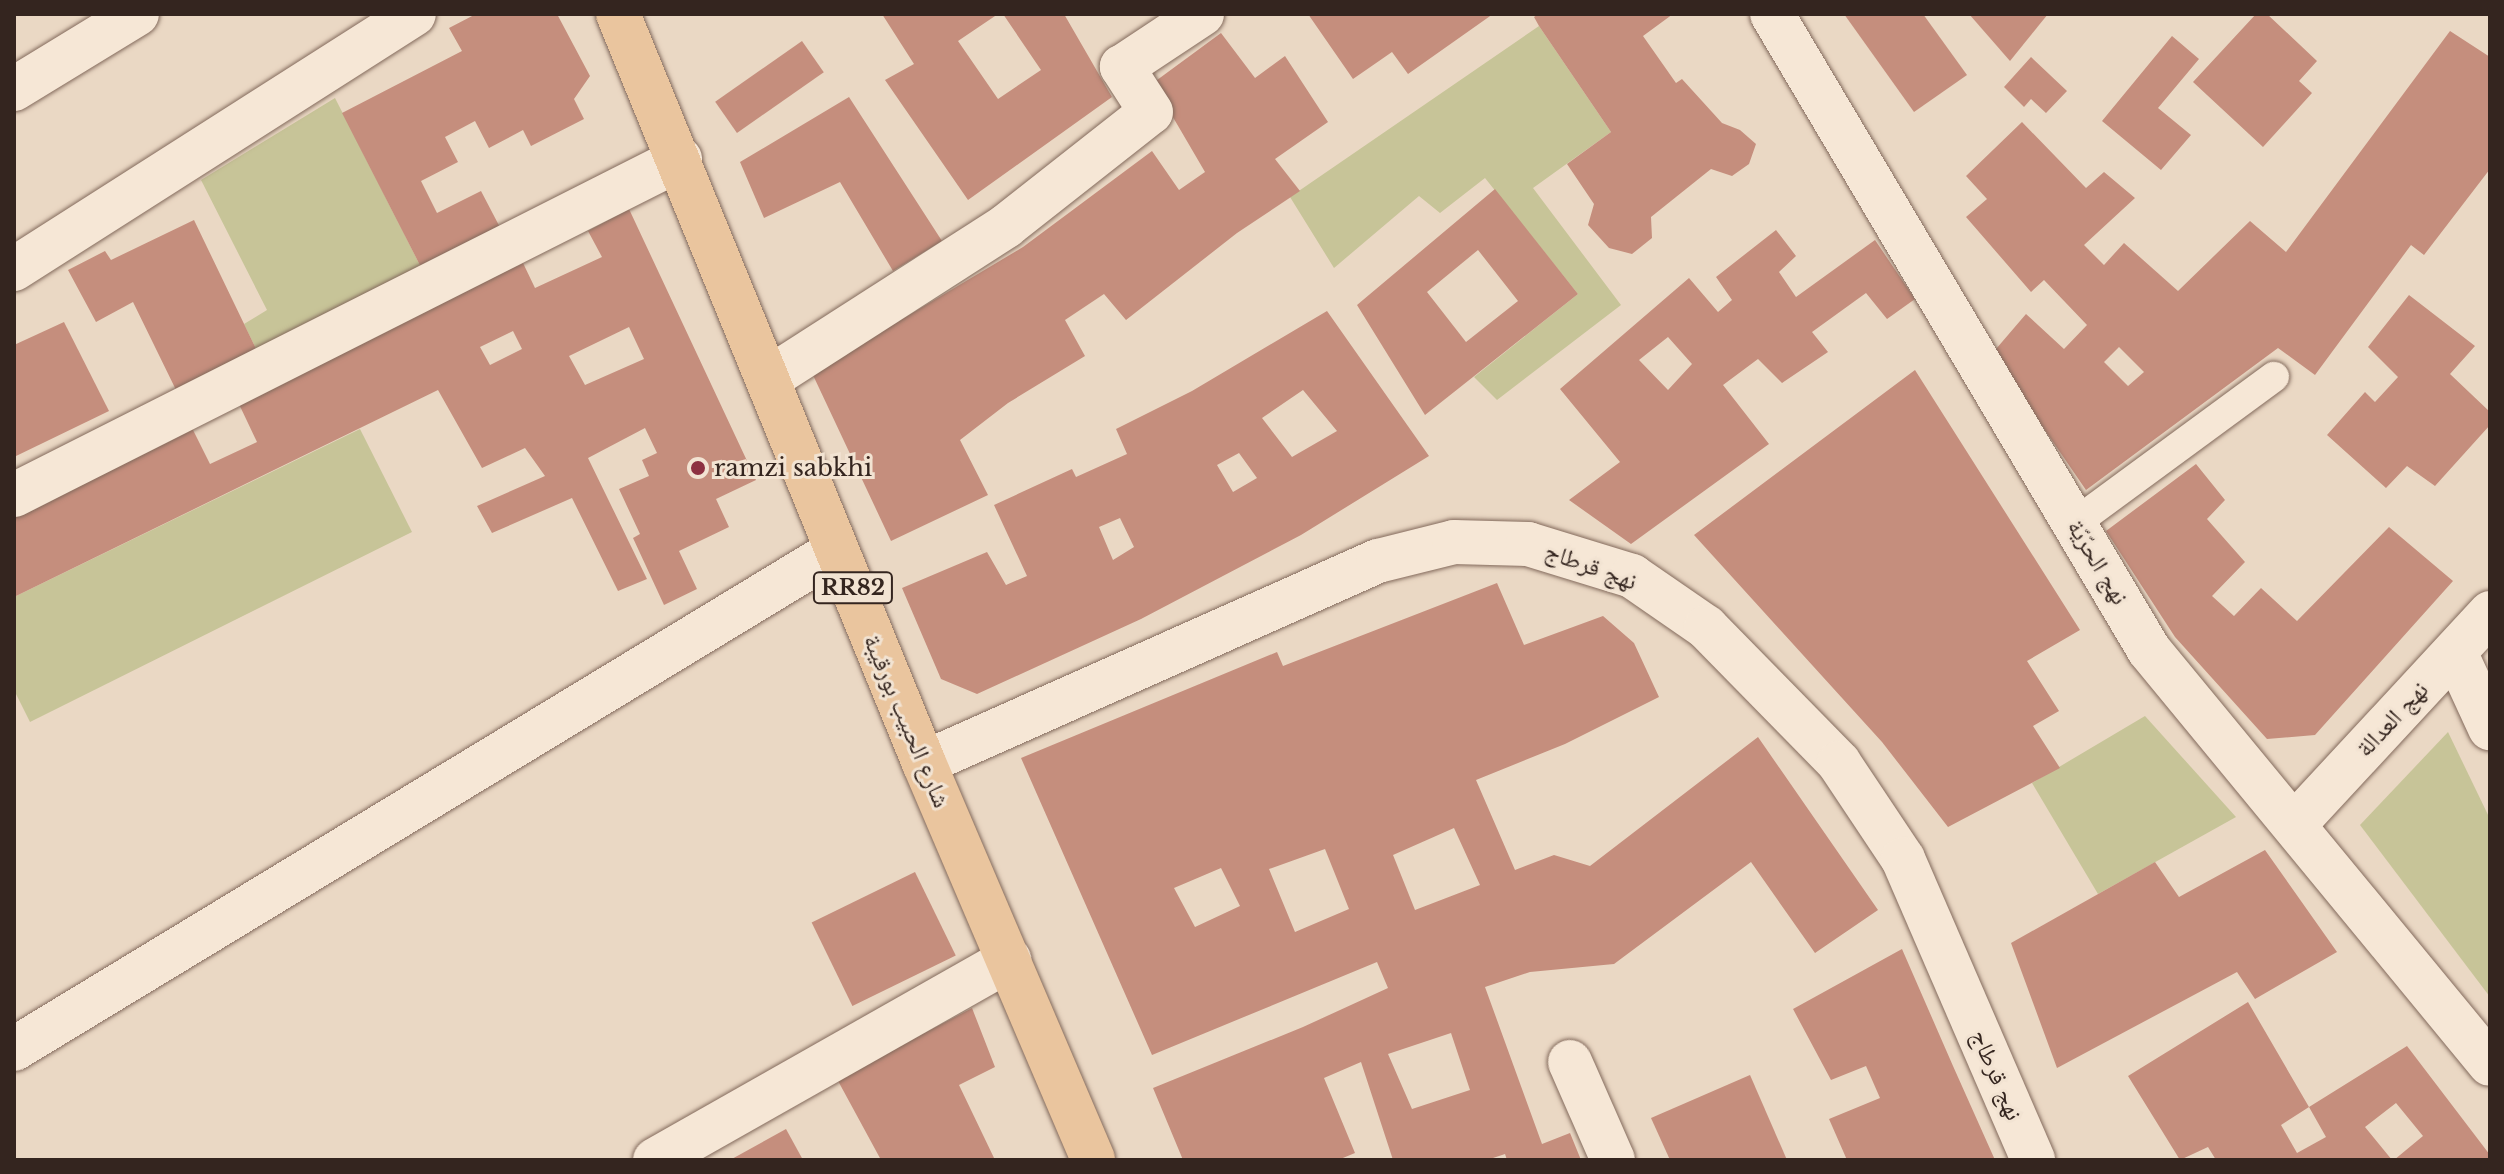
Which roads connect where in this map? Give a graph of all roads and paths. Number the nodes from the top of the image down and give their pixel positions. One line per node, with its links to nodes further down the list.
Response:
1 (137, 14): 6 (street)
2 (414, 14): 8 (street)
3 (618, 14): 7 (main road, شارع الحبيب بورقيبة / RR82)
4 (1202, 14): 10 (street)
5 (1772, 14): 12 (street, نهج الحرّيّة)
6 (14, 89)
7 (680, 159): 10 (main road, شارع الحبيب بورقيبة / RR82); 11 (street)
8 (14, 269)
9 (2274, 377): 12 (lane)
10 (768, 379): 13 (main road, شارع الحبيب بورقيبة / RR82)
11 (14, 495)
12 (2075, 523): 18 (street, نهج الحرّيّة)
13 (837, 550): 17 (main road, شارع الحبيب بورقيبة / RR82); 20 (street)
14 (2490, 613): 15 (street, نهج العدالة)
15 (2455, 652): 16 (street); 18 (street, نهج العدالة)
16 (2490, 728)
17 (924, 763): 19 (main road, شارع الحبيب بورقيبة / RR82); 26 (street, نهج قرطاج)
18 (2294, 825): 22 (street, نهج الحرّيّة)
19 (1009, 960): 23 (street); 24 (main road, شارع الحبيب بورقيبة / RR82)
20 (14, 1049)
21 (1570, 1062): 25 (street)
22 (2490, 1064)
23 (655, 1160)
24 (1093, 1160)
25 (1613, 1160)
26 (2033, 1160)

